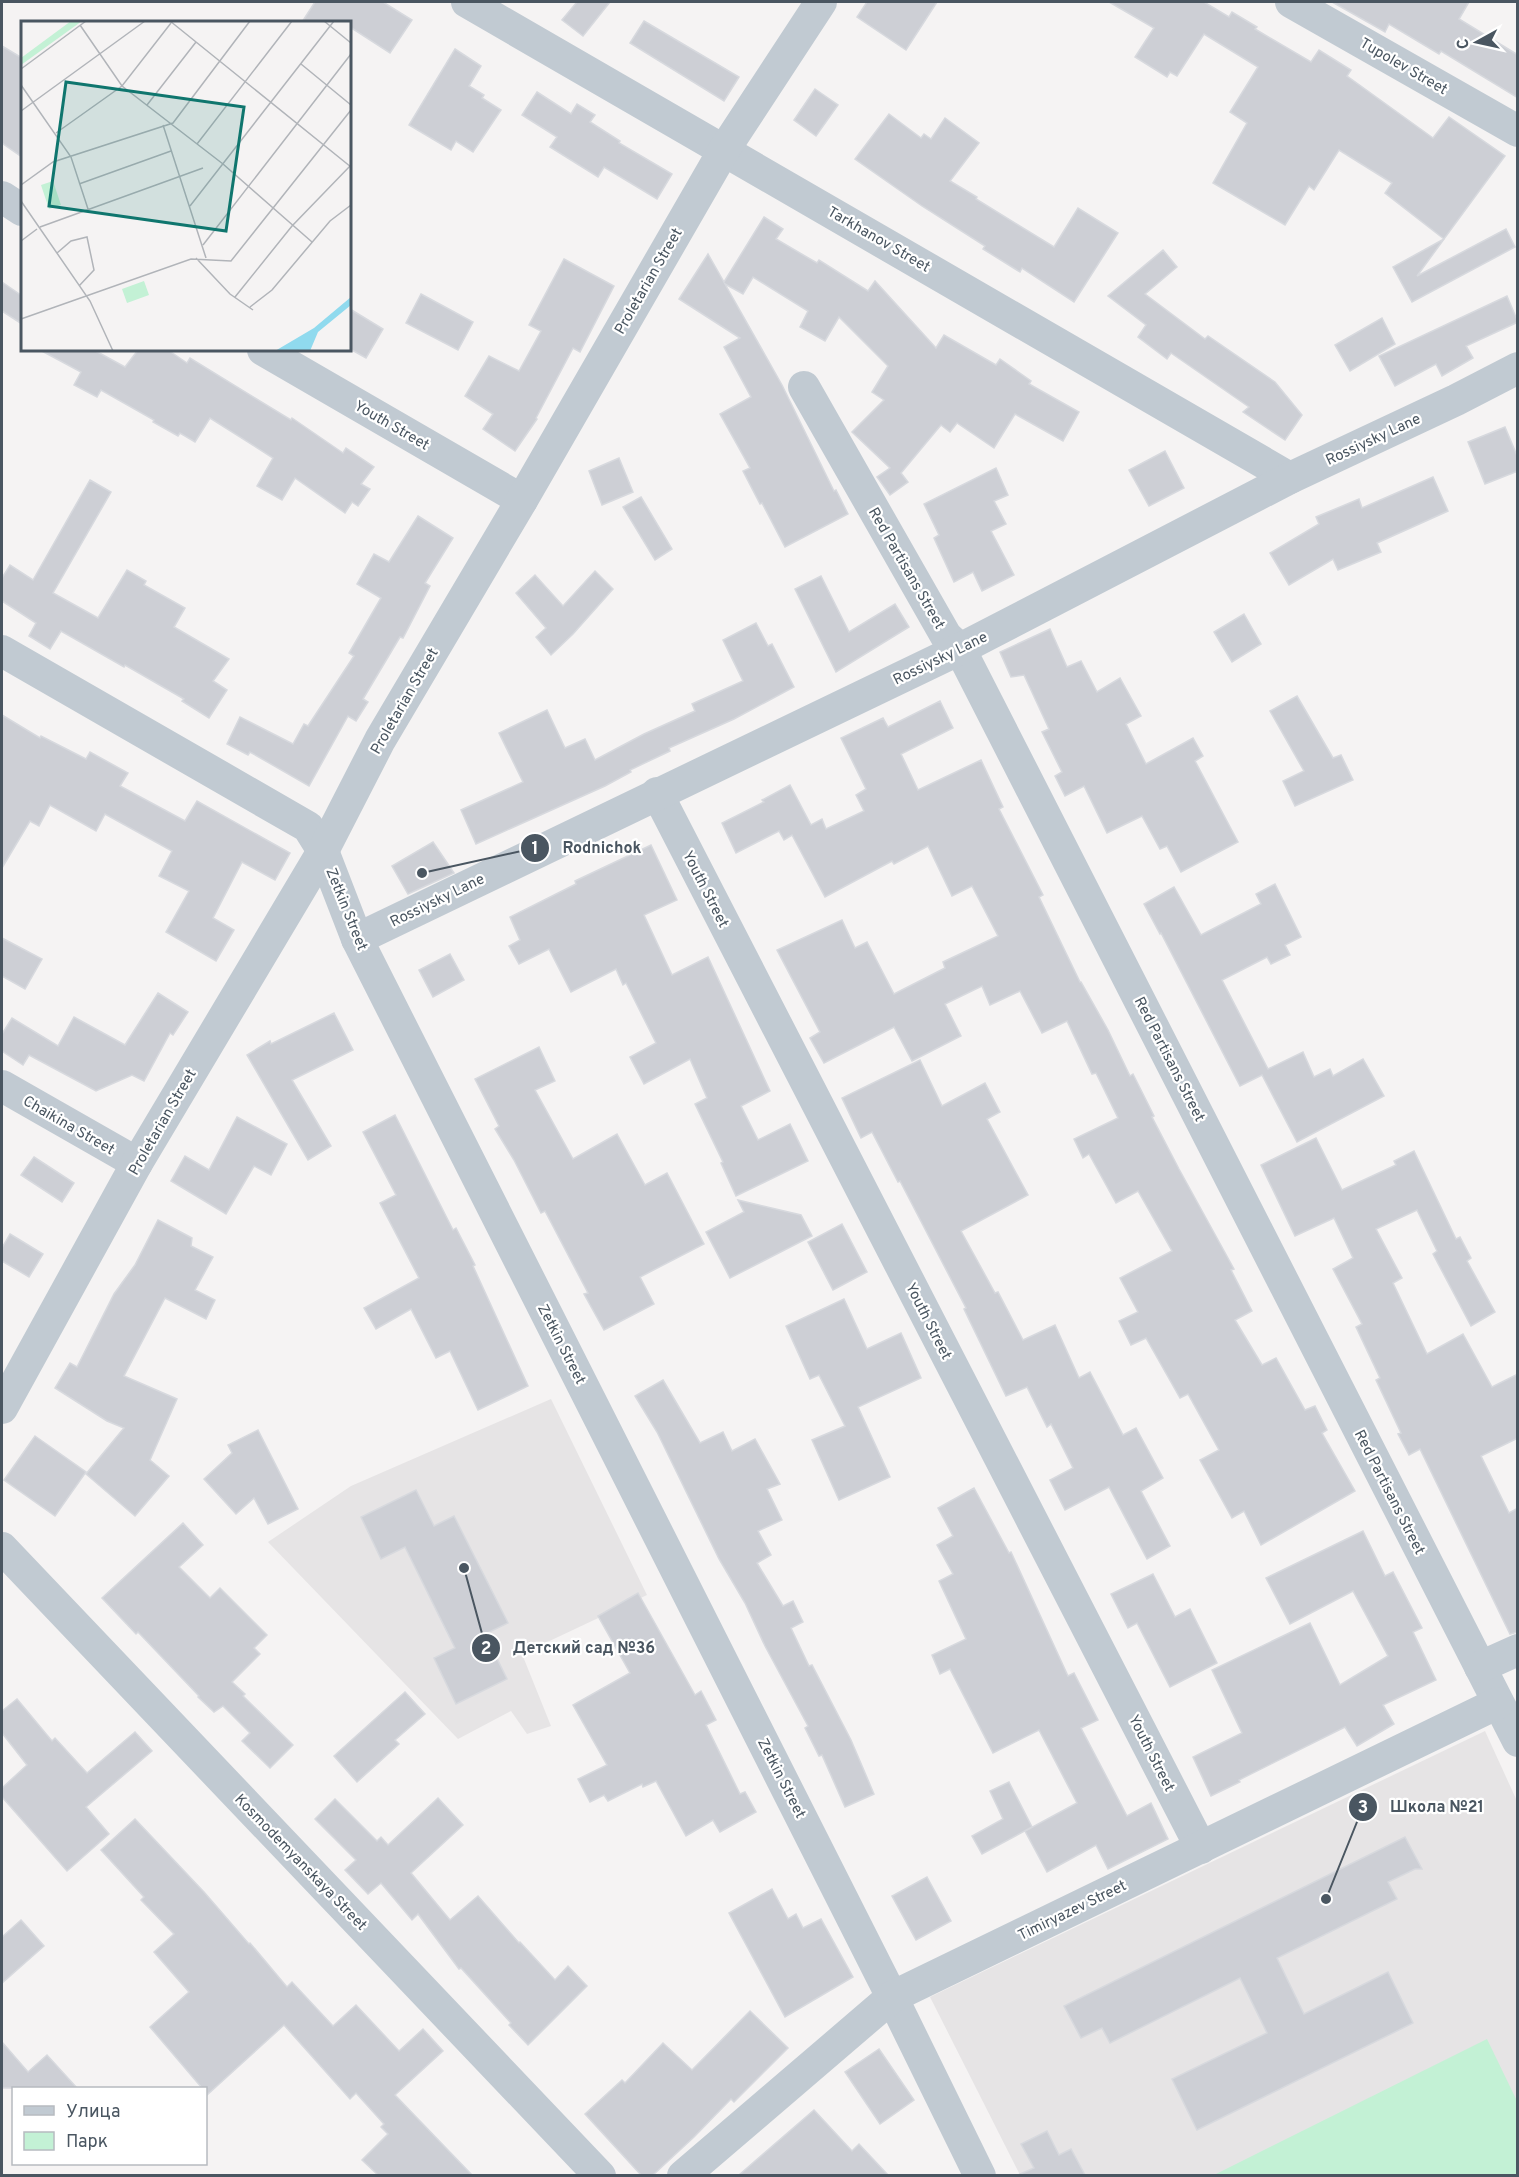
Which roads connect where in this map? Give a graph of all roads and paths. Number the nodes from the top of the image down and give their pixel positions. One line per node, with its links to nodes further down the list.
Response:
1 (467, 2): 5 (street, Tarkhanov Street)
2 (820, 2): 5 (street, Proletarian Street)
3 (1291, 2): 4 (street, Tupolev Street)
4 (1518, 130)
5 (724, 150): 11 (street, Tarkhanov Street); 12 (street, Proletarian Street)
6 (2, 197): 7 (street)
7 (21, 209)
8 (265, 351): 12 (street, Youth Street)
9 (1518, 369): 11 (street, Rossiysky Lane)
10 (804, 387): 13 (street, Red Partisans Street)
11 (1290, 478): 13 (street, Rossiysky Lane)
12 (522, 500): 16 (street, Proletarian Street)
13 (960, 649): 15 (street, Rossiysky Lane); 23 (street, Red Partisans Street)
14 (2, 651): 16 (street, Zetkin Street)
15 (657, 794): 17 (street, Rossiysky Lane); 26 (street, Youth Street)
16 (323, 851): 17 (street, Zetkin Street); 19 (street, Proletarian Street)
17 (357, 939): 27 (street, Zetkin Street)
18 (2, 1086): 19 (street, Chaikina Street)
19 (137, 1163): 20 (street, Proletarian Street)
20 (2, 1408)
21 (2, 1548): 28 (street, Kosmodemyanskaya Street)
22 (1518, 1650): 23 (street)
23 (1480, 1667): 24 (street, Red Partisans Street)
24 (1498, 1703): 25 (street, Red Partisans Street); 26 (street, Timiryazev Street)
25 (1518, 1741)
26 (1202, 1848): 27 (street, Timiryazev Street)
27 (892, 1997): 29 (street, Timiryazev Street); 30 (street, Zetkin Street)
28 (600, 2175)
29 (683, 2175)
30 (980, 2175)

